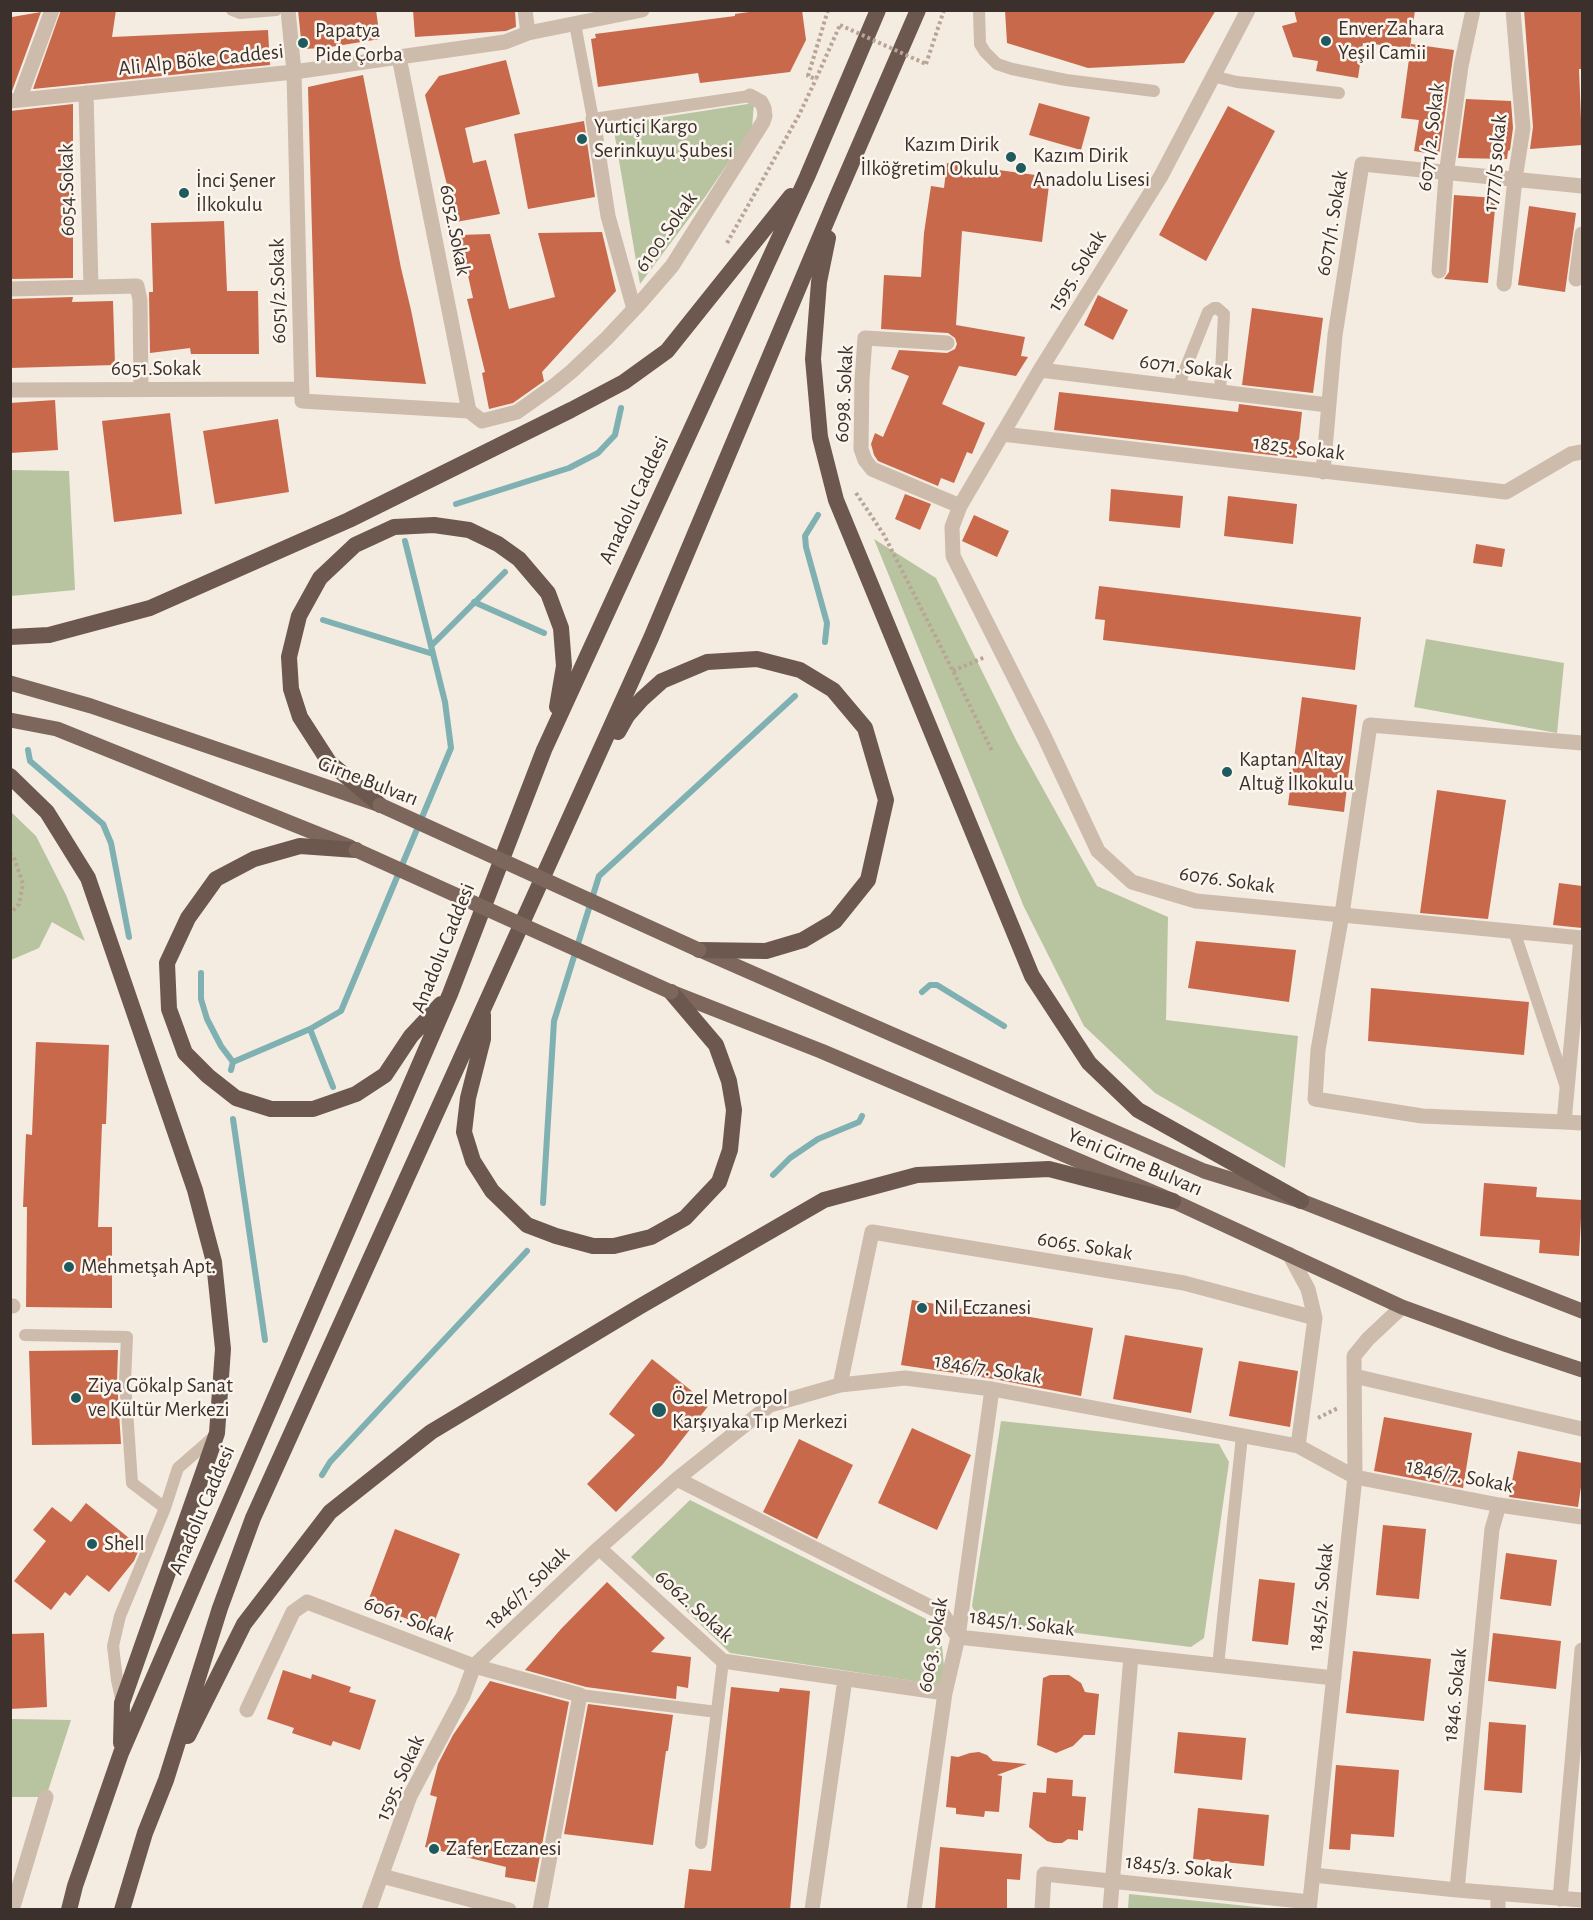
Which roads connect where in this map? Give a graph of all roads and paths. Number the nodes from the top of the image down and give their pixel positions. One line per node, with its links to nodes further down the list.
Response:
1 (52, 10): 24 (street)
2 (232, 10): 3 (lane)
3 (276, 10)
4 (288, 10): 18 (street, 6051/2.Sokak)
5 (525, 10): 16 (street)
6 (642, 10): 15 (street, Ali Alp Böke Caddesi)
7 (828, 10): 10 (path, bridge)
8 (878, 10): 27 (highway, Anadolu Caddesi)
9 (918, 10): 30 (highway)
10 (944, 10)
11 (979, 10): 20 (lane)
12 (1248, 10): 19 (street, 1595. Sokak)
13 (1473, 10): 26 (street, 6071/2. Sokak)
14 (1512, 10): 28 (street, 1777/5 sokak)
15 (575, 24): 16 (street, Ali Alp Böke Caddesi); 25 (lane)
16 (528, 33): 17 (street, Ali Alp Böke Caddesi)
17 (399, 57): 18 (street, Ali Alp Böke Caddesi); 46 (street, 6052.Sokak)
18 (294, 72): 21 (street, Ali Alp Böke Caddesi); 44 (street, 6051/2.Sokak)
19 (1212, 76): 22 (lane); 39 (street, 1595. Sokak)
20 (1154, 92)
21 (86, 93): 24 (street, Ali Alp Böke Caddesi); 35 (street, 6054.Sokak)
22 (1339, 93)
23 (750, 96): 25 (lane, 6100.Sokak); 37 (street, 6100.Sokak)
24 (15, 100)
25 (593, 118): 37 (street)
26 (1446, 172): 28 (street, 6071/1. Sokak); 32 (street, 6071/2. Sokak); 45 (street, 6071/1. Sokak)
27 (807, 177): 53 (highway); 59 (highway, Anadolu Caddesi)
28 (1515, 179): 29 (street, 6071/1. Sokak); 34 (street, 1777/5 sokak)
29 (1582, 186)
30 (836, 199): 62 (highway); 78 (highway)
31 (1582, 234): 33 (street)
32 (1439, 271)
33 (1576, 279)
34 (1504, 284)
35 (91, 287): 36 (street); 42 (street)
36 (10, 289)
37 (634, 309): 46 (street, 6100.Sokak)
38 (947, 343): 51 (street, 6098. Sokak)
39 (1040, 370): 40 (street, 6071. Sokak); 47 (street, 1595. Sokak)
40 (1178, 387): 43 (street, 6071. Sokak); 43 (lane)
41 (10, 390): 42 (street, 6051.Sokak)
42 (141, 390): 44 (street, 6051.Sokak)
43 (1220, 392): 45 (street, 6071. Sokak)
44 (302, 395): 46 (street, 6051.Sokak)
45 (1328, 405): 49 (street, 6071/1. Sokak)
46 (469, 411)
47 (1002, 434): 49 (street, 1825. Sokak); 51 (street, 1595. Sokak)
48 (1582, 452): 49 (street, 1825. Sokak)
49 (1323, 472)
50 (856, 493): 55 (path)
51 (960, 506): 52 (street, 1595. Sokak)
52 (953, 556): 54 (street, 6076. Sokak)
53 (10, 637)
54 (1000, 651): 55 (path); 67 (street, 6076. Sokak)
55 (953, 671): 60 (path)
56 (10, 682): 63 (main road, Girne Bulvarı)
57 (10, 720): 64 (main road)
58 (1582, 743): 67 (street)
59 (544, 750): 63 (highway); 72 (highway, Anadolu Caddesi)
60 (993, 753)
61 (10, 776): 91 (highway)
62 (586, 784): 70 (highway); 73 (highway)
63 (380, 805): 70 (main road, Girne Bulvarı, bridge)
64 (356, 850): 71 (main road, Yeni Girne Bulvarı, bridge); 72 (highway)
65 (10, 853): 66 (path)
66 (10, 914)
67 (1342, 914): 68 (street, 6076. Sokak); 75 (street)
68 (1514, 931): 69 (street, 6076. Sokak); 74 (lane)
69 (1582, 938): 74 (street)
70 (699, 950): 78 (main road, Yeni Girne Bulvarı)
71 (671, 992): 73 (highway); 77 (main road, Yeni Girne Bulvarı)
72 (450, 994): 114 (highway, Anadolu Caddesi)
73 (483, 1008): 115 (highway)
74 (1567, 1089): 75 (street)
75 (1564, 1122): 76 (street)
76 (1582, 1123)
77 (1173, 1201): 79 (main road, Yeni Girne Bulvarı); 115 (highway)
78 (1301, 1201): 81 (main road, Yeni Girne Bulvarı)
79 (1289, 1254): 80 (main road, Yeni Girne Bulvarı); 82 (street)
80 (1401, 1307): 84 (main road, Yeni Girne Bulvarı); 85 (street, 1845/2. Sokak)
81 (1582, 1311)
82 (1315, 1318): 86 (street, 6065. Sokak); 89 (street)
83 (25, 1335): 97 (lane)
84 (1582, 1370)
85 (1354, 1376): 88 (street, 1845/2. Sokak); 90 (street)
86 (840, 1384): 87 (street, 1846/7. Sokak); 95 (street, 1846/7. Sokak)
87 (992, 1389): 92 (street, 1846/7. Sokak); 100 (street, 6063. Sokak)
88 (1355, 1401): 89 (path); 94 (street, 1845/2. Sokak)
89 (1301, 1426): 93 (street)
90 (1582, 1429)
91 (218, 1433): 97 (lane); 110 (highway)
92 (1242, 1436): 93 (street, 1846/7. Sokak); 105 (lane)
93 (1298, 1446): 94 (street, 1846/7. Sokak)
94 (1355, 1477): 96 (street, 1846/7. Sokak); 106 (street, 1845/2. Sokak)
95 (677, 1479): 99 (street, 1846/7. Sokak); 100 (street, 1845/1. Sokak)
96 (1499, 1505): 98 (street, 1846/7. Sokak); 121 (street, 1846. Sokak)
97 (165, 1508): 110 (lane)
98 (1582, 1518)
99 (599, 1548): 103 (street, 6062. Sokak); 104 (street, 1846/7. Sokak)
100 (957, 1637): 102 (street, 1845/1. Sokak); 108 (street, 6063. Sokak)
101 (1582, 1650): 113 (street)
102 (1131, 1656): 105 (street, 1845/1. Sokak); 120 (street)
103 (723, 1661): 107 (street, 6062. Sokak); 112 (lane)
104 (474, 1666): 109 (street, 6061. Sokak); 111 (street, 6061. Sokak); 119 (street, 1595. Sokak)
105 (1218, 1666): 106 (street, 1845/1. Sokak)
106 (1334, 1678): 118 (street, 1845/2. Sokak)
107 (845, 1679): 108 (street, 6062. Sokak); 132 (street)
108 (945, 1693): 133 (street, 6063. Sokak)
109 (580, 1695): 112 (lane); 131 (street)
110 (122, 1704): 114 (highway)
111 (247, 1710)
112 (717, 1712): 117 (lane)
113 (1579, 1734): 123 (street)
114 (121, 1753): 127 (highway, Anadolu Caddesi)
115 (166, 1780): 128 (highway)
116 (46, 1797): 126 (street)
117 (701, 1843)
118 (1312, 1875): 121 (street); 125 (street, 1845/2. Sokak)
119 (382, 1876): 129 (street, 1595. Sokak); 130 (street)
120 (1111, 1881): 125 (street, 1845/3. Sokak); 134 (street, 1845/3. Sokak); 135 (street)
121 (1457, 1890): 122 (street)
122 (1498, 1893): 123 (street); 136 (street)
123 (1560, 1899): 124 (street)
124 (1582, 1900)
125 (1309, 1906)
126 (12, 1910)
127 (69, 1910)
128 (122, 1910)
129 (369, 1910)
130 (509, 1910)
131 (540, 1910)
132 (812, 1910)
133 (914, 1910)
134 (1042, 1910)
135 (1110, 1910)
136 (1498, 1910)

